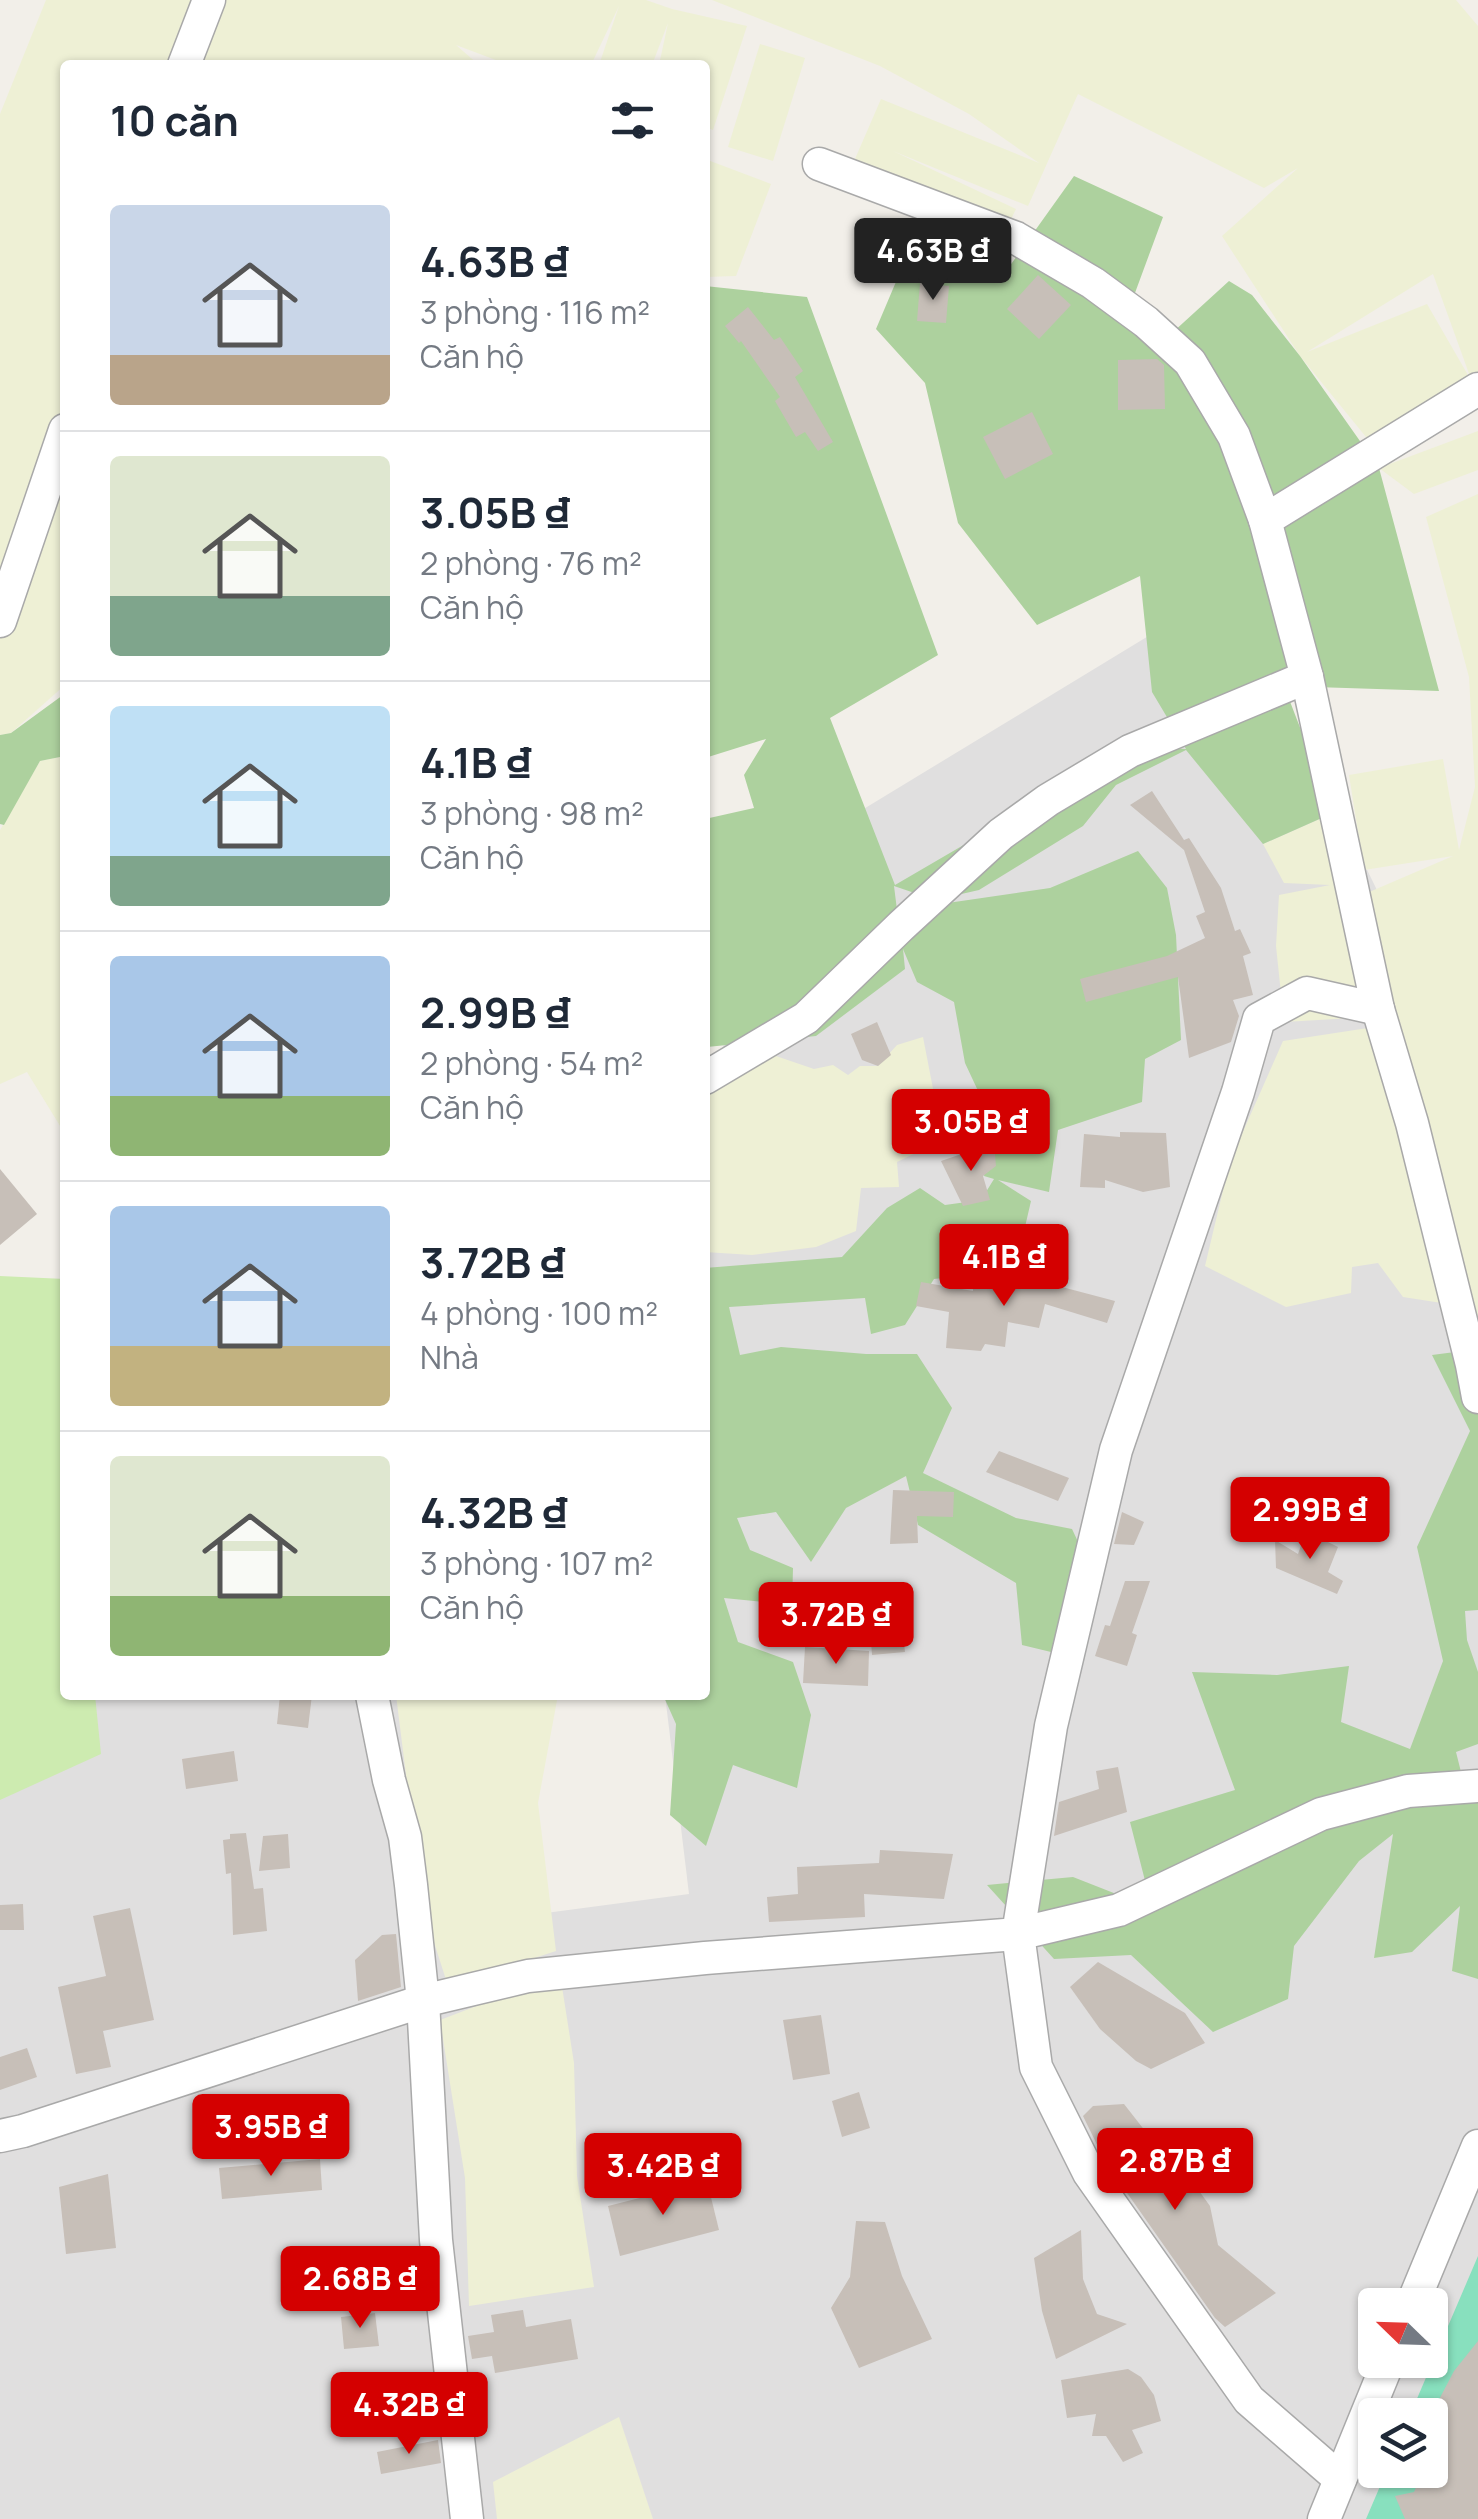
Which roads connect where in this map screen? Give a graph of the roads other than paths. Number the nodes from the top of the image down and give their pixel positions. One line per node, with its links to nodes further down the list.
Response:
1 (209, 0): 2 (street)
2 (186, 60)
3 (819, 164): 6 (street)
4 (1478, 390): 6 (street)
5 (60, 445): 7 (street)
6 (1265, 520): 8 (street)
7 (0, 621)
8 (1307, 677): 9 (street); 10 (street)
9 (1378, 1009): 11 (street); 14 (street)
10 (710, 1075)
11 (1478, 1397)
12 (373, 1700): 15 (street)
13 (1478, 1786): 14 (street)
14 (1018, 1934): 15 (street); 20 (street)
15 (423, 2001): 16 (street); 21 (street)
16 (0, 2136)
17 (1478, 2146): 18 (street)
18 (1419, 2288)
19 (1382, 2378): 20 (street)
20 (1340, 2479): 22 (street)
21 (466, 2519)
22 (1324, 2519)

